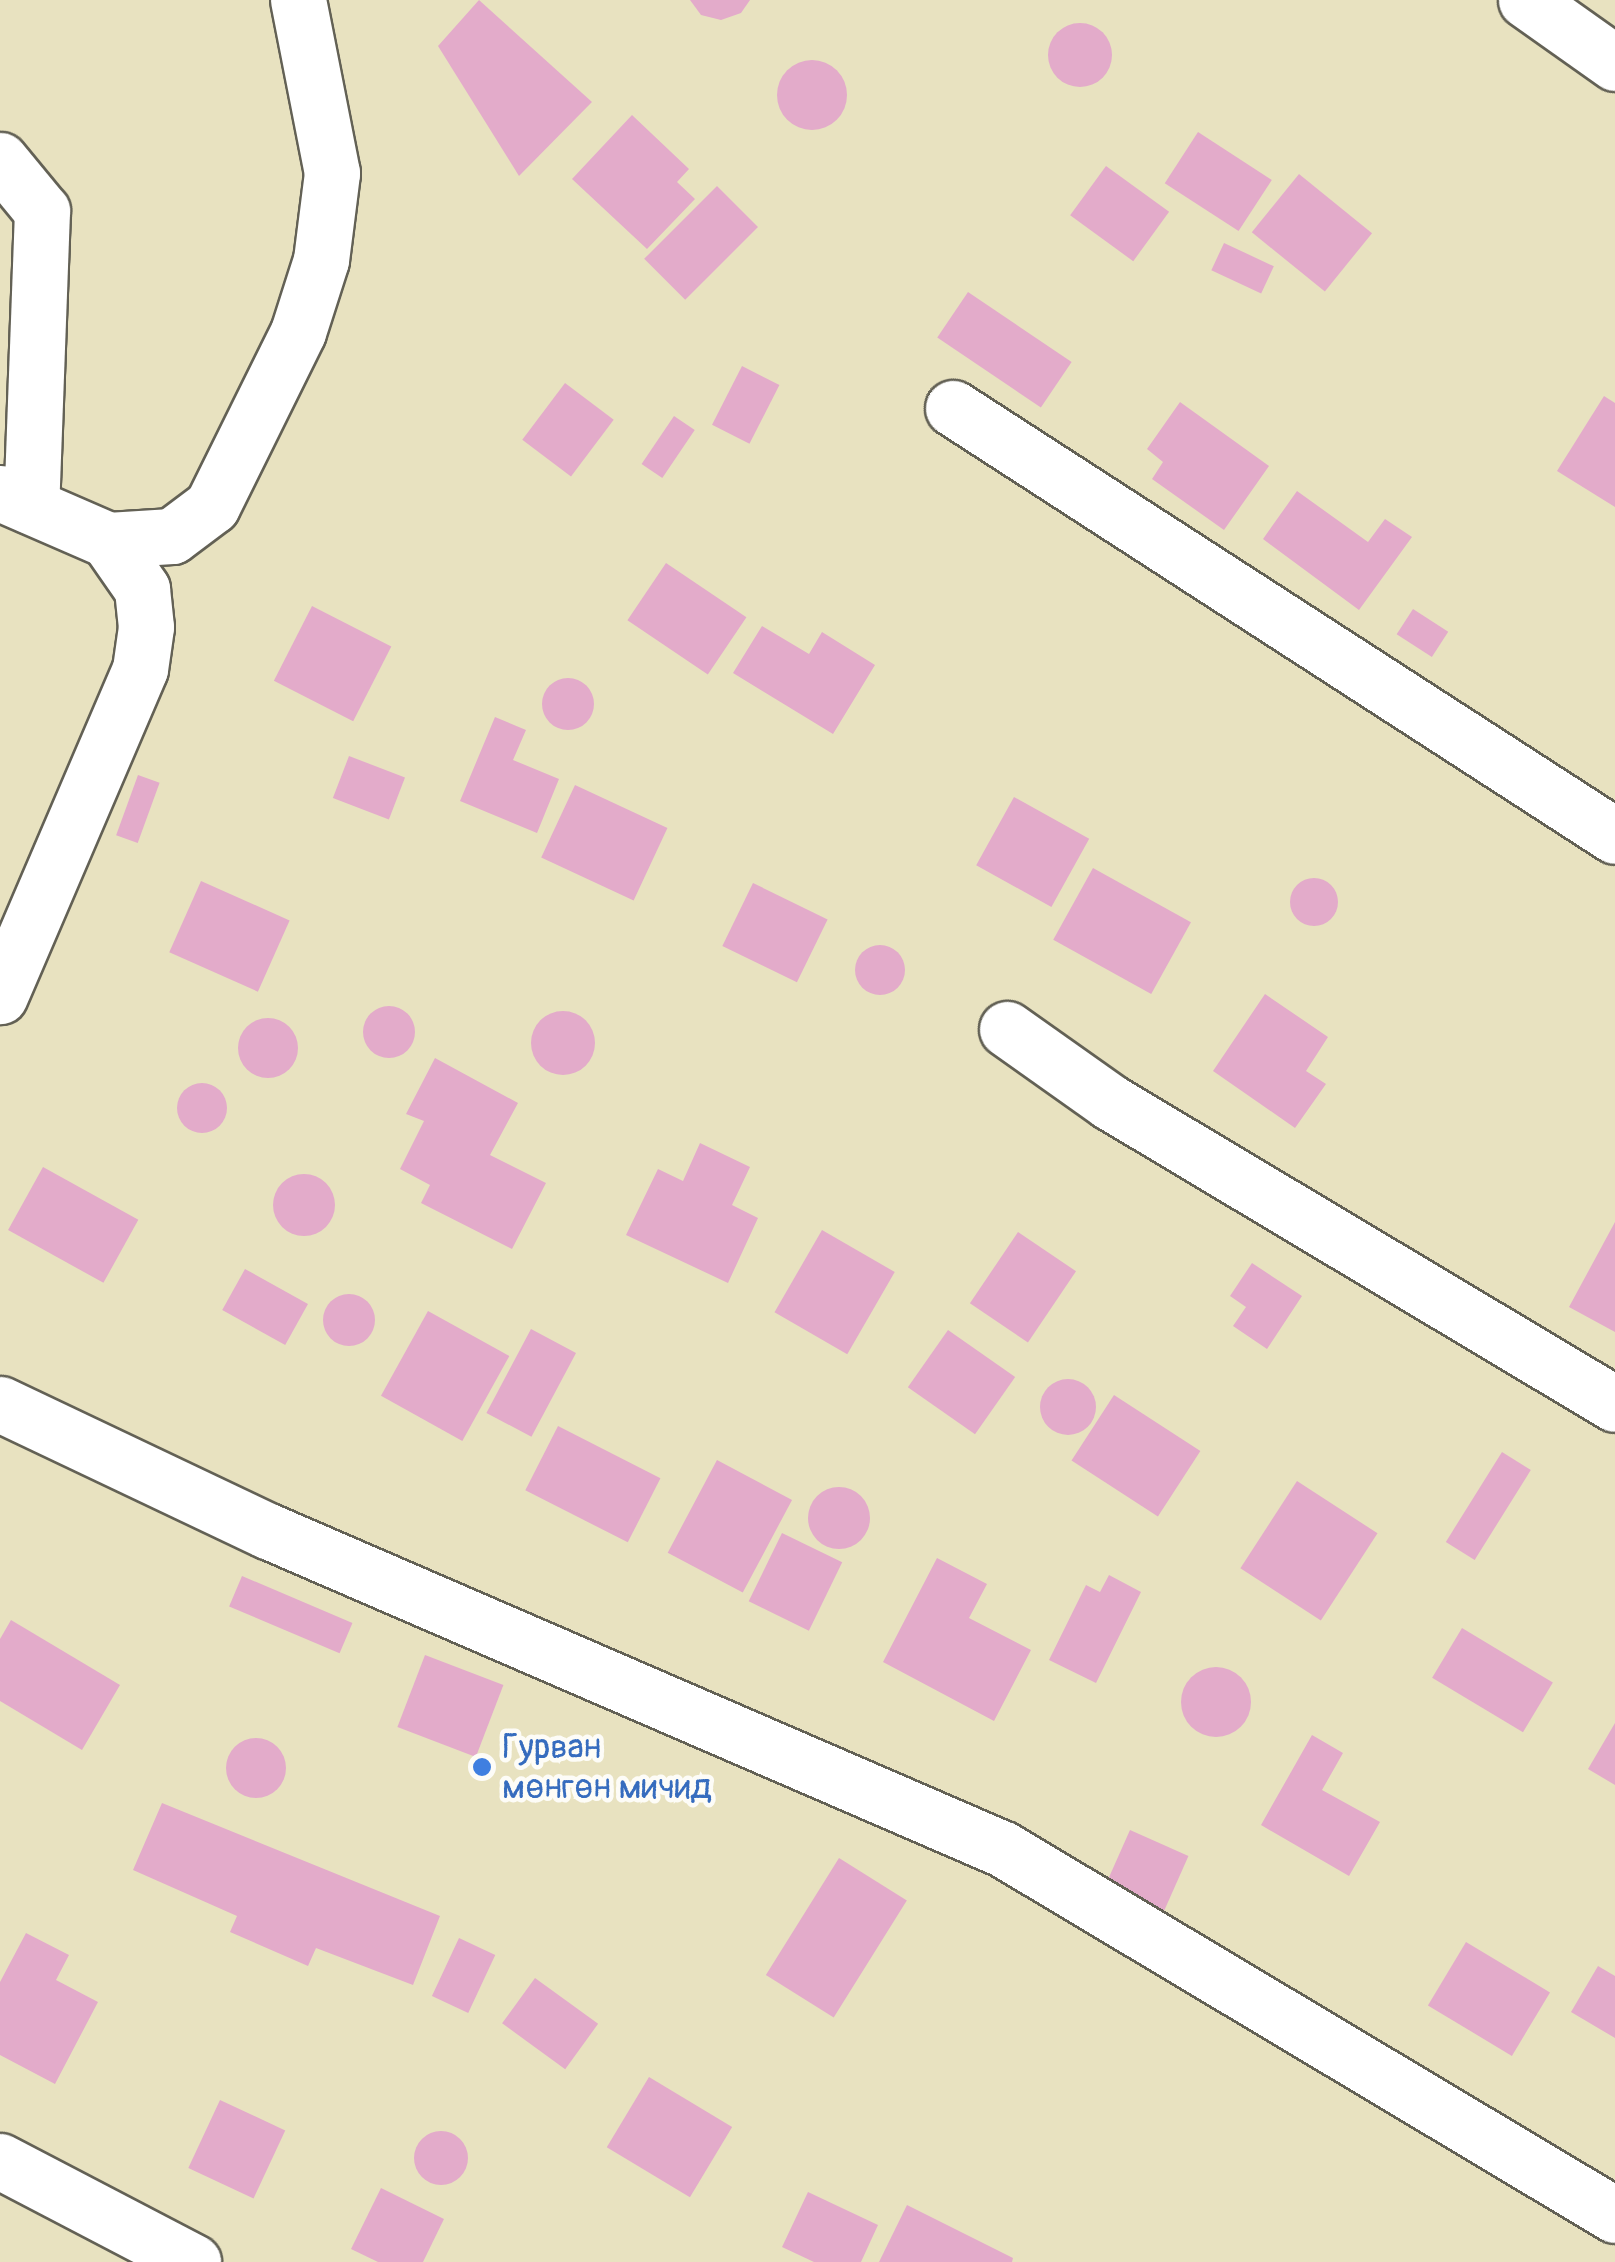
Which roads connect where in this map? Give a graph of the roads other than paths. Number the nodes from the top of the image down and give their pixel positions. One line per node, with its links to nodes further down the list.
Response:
1 (298, 0): 7 (street)
2 (1526, 0): 3 (street)
3 (1615, 63)
4 (0, 160): 6 (street)
5 (953, 408): 8 (street)
6 (16, 500): 7 (street)
7 (108, 540): 9 (street)
8 (1615, 836)
9 (0, 996)
10 (1007, 1030): 12 (street)
11 (0, 1404): 14 (street)
12 (1615, 1404)
13 (0, 2161): 15 (street)
14 (1615, 2216)
15 (193, 2262)

